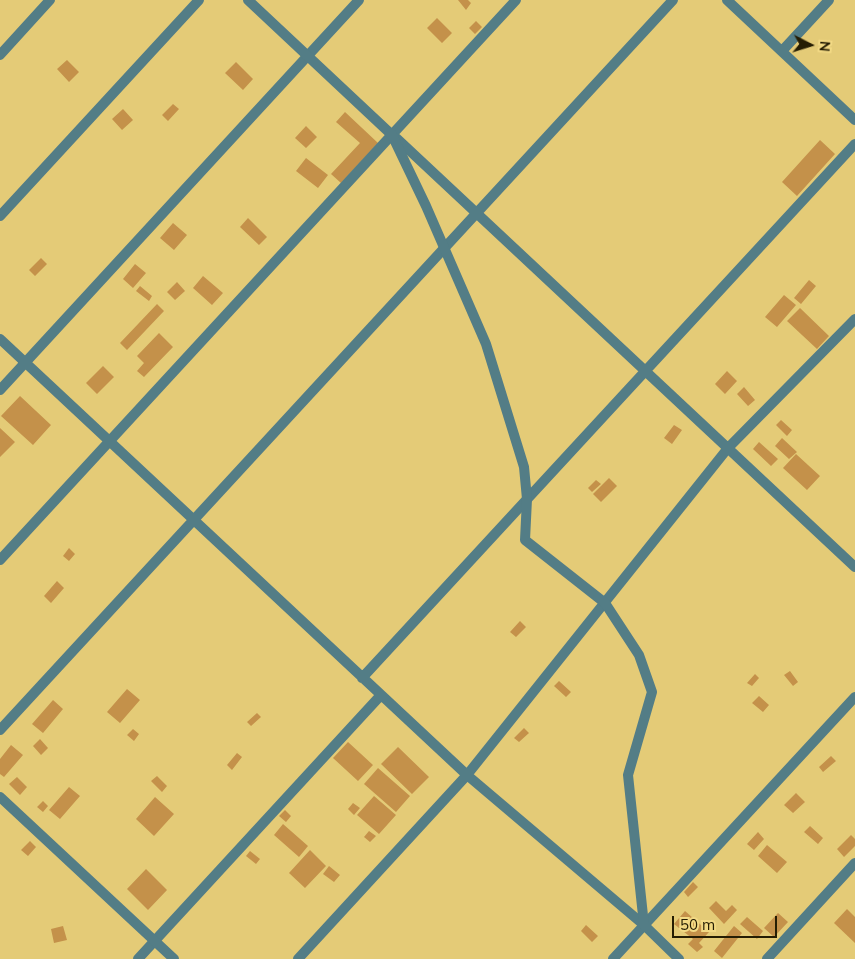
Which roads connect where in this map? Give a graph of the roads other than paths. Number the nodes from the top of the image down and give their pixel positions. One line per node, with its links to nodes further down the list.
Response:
1 (50, 0): 10 (street)
2 (199, 0): 16 (street)
3 (248, 0): 11 (street)
4 (359, 0): 11 (street)
5 (516, 0): 13 (street)
6 (674, 0): 15 (street)
7 (727, 0): 9 (street)
8 (829, 0): 9 (street)
9 (782, 51): 12 (street)
10 (0, 54)
11 (308, 56): 13 (street); 20 (street)
12 (855, 120)
13 (392, 135): 15 (street); 17 (street); 23 (street)
14 (855, 144): 21 (street)
15 (477, 213): 17 (street); 21 (street)
16 (0, 216)
17 (444, 248): 25 (street); 26 (street)
18 (855, 319): 24 (street)
19 (0, 339): 20 (street)
20 (25, 363): 22 (street); 23 (street)
21 (645, 371): 24 (street); 25 (street)
22 (0, 390)
23 (109, 441): 26 (street); 27 (street)
24 (728, 448): 28 (street); 29 (street)
25 (527, 499): 29 (street); 30 (street)
26 (194, 520): 30 (street); 33 (street)
27 (0, 560)
28 (855, 567)
29 (604, 603): 34 (street); 37 (street)
30 (362, 678): 31 (street)
31 (382, 695): 34 (street); 38 (street)
32 (855, 697): 37 (street)
33 (0, 730)
34 (467, 776): 37 (street); 41 (street)
35 (0, 797): 38 (street)
36 (855, 863): 44 (street)
37 (644, 925): 42 (street); 43 (street)
38 (155, 941): 39 (street); 40 (street)
39 (138, 959)
40 (174, 959)
41 (298, 959)
42 (613, 959)
43 (679, 959)
44 (766, 959)

